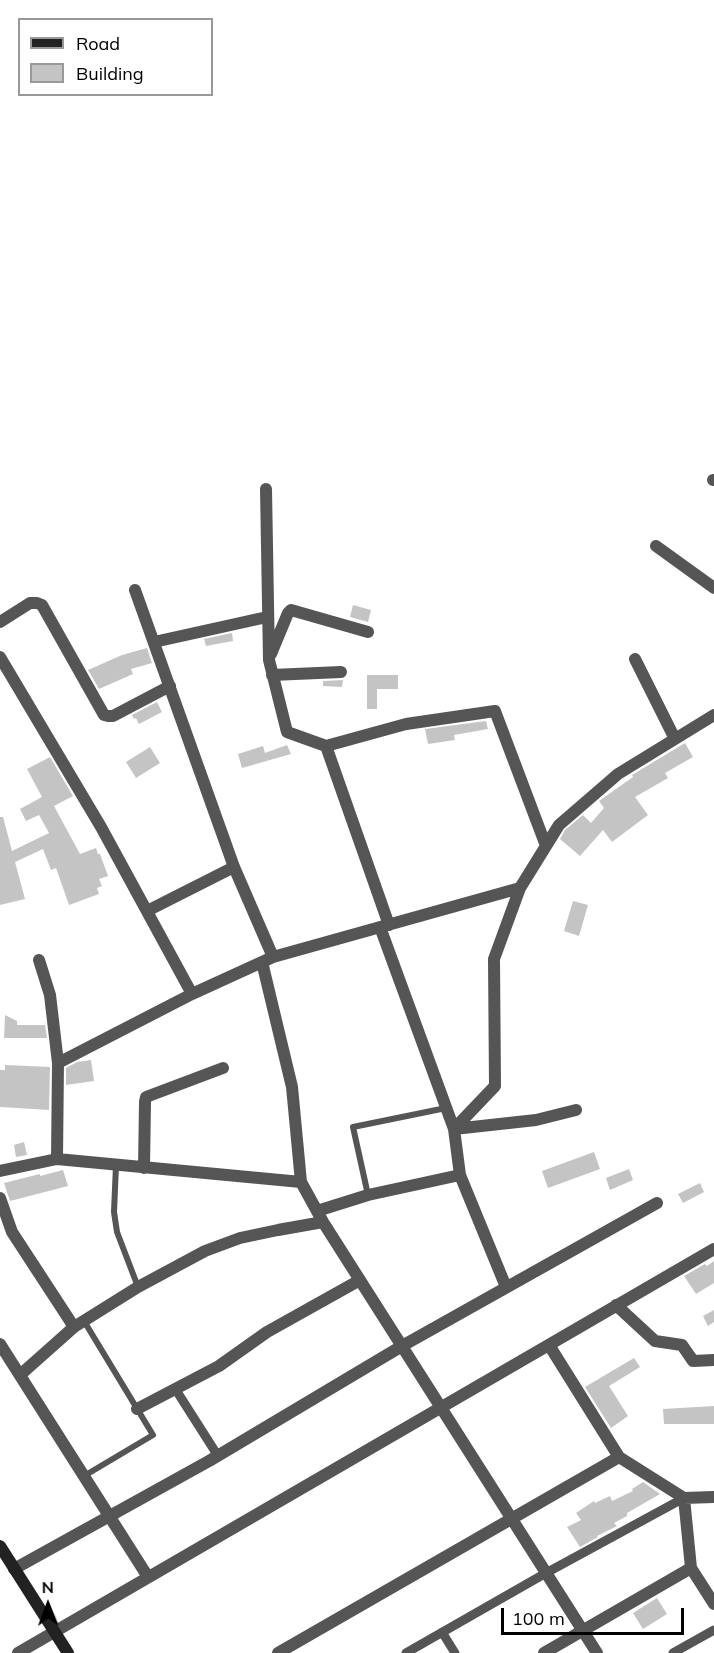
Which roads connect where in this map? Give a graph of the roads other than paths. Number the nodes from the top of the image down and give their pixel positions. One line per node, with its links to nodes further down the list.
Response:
1 (266, 489): 5 (street)
2 (656, 546): 3 (street)
3 (714, 588)
4 (135, 590): 8 (street)
5 (267, 617): 8 (street); 11 (street)
6 (0, 622): 14 (street)
7 (368, 632): 11 (street)
8 (154, 642): 14 (street)
9 (0, 657): 21 (street)
10 (634, 659): 16 (street)
11 (268, 660): 13 (street)
12 (341, 672): 13 (street)
13 (272, 675): 17 (street)
14 (170, 686): 19 (street)
15 (714, 715): 16 (street)
16 (675, 740): 18 (street)
17 (326, 746): 18 (street); 22 (street)
18 (546, 846): 20 (street)
19 (234, 867): 21 (street); 23 (street)
20 (519, 888): 22 (street); 30 (street)
21 (147, 911): 25 (street)
22 (384, 926): 23 (street); 28 (street)
23 (268, 959): 25 (street); 36 (street)
24 (39, 960): 26 (street)
25 (192, 994): 26 (street)
26 (58, 1063): 31 (street)
27 (222, 1068): 33 (street)
28 (446, 1108): 30 (street); 37 (lane)
29 (576, 1110): 30 (street)
30 (454, 1129): 35 (street)
31 (57, 1159): 32 (street); 34 (street)
32 (116, 1165): 33 (street); 44 (lane)
33 (144, 1168): 36 (street)
34 (0, 1170)
35 (460, 1175): 37 (street); 45 (street)
36 (301, 1182): 40 (street)
37 (368, 1195): 40 (street)
38 (0, 1198): 47 (street)
39 (657, 1203): 45 (street)
40 (317, 1211): 41 (street)
41 (323, 1222): 43 (street); 44 (street)
42 (714, 1249): 46 (street)
43 (360, 1280): 50 (street); 53 (street)
44 (138, 1287): 47 (street)
45 (506, 1287): 50 (street)
46 (616, 1305): 49 (street); 51 (street)
47 (79, 1324): 52 (street); 55 (lane)
48 (0, 1344): 52 (street)
49 (549, 1345): 54 (street); 57 (street)
50 (402, 1346): 54 (street); 56 (street)
51 (714, 1360)
52 (20, 1375): 58 (street)
53 (176, 1390): 55 (street); 56 (street)
54 (440, 1407): 62 (street); 67 (street)
55 (138, 1409): 58 (lane)
56 (218, 1456): 61 (street)
57 (619, 1457): 60 (street); 62 (street)
58 (84, 1476): 61 (street)
59 (714, 1497): 60 (street)
60 (684, 1498): 64 (street); 66 (street)
61 (109, 1516): 65 (street); 67 (street)
62 (512, 1519): 66 (street); 75 (street)
63 (0, 1546): 65 (main road)
64 (691, 1568): 68 (street); 69 (street)
65 (14, 1569): 71 (main road)
66 (546, 1573): 69 (street); 72 (street)
67 (148, 1577): 71 (street)
68 (714, 1604)
69 (583, 1630): 78 (street); 79 (street)
70 (714, 1630): 80 (street)
71 (55, 1631): 73 (street); 74 (main road)
72 (442, 1632): 76 (street); 77 (street)
73 (18, 1653)
74 (68, 1653)
75 (278, 1653)
76 (405, 1653)
77 (455, 1653)
78 (544, 1653)
79 (597, 1653)
80 (673, 1653)

